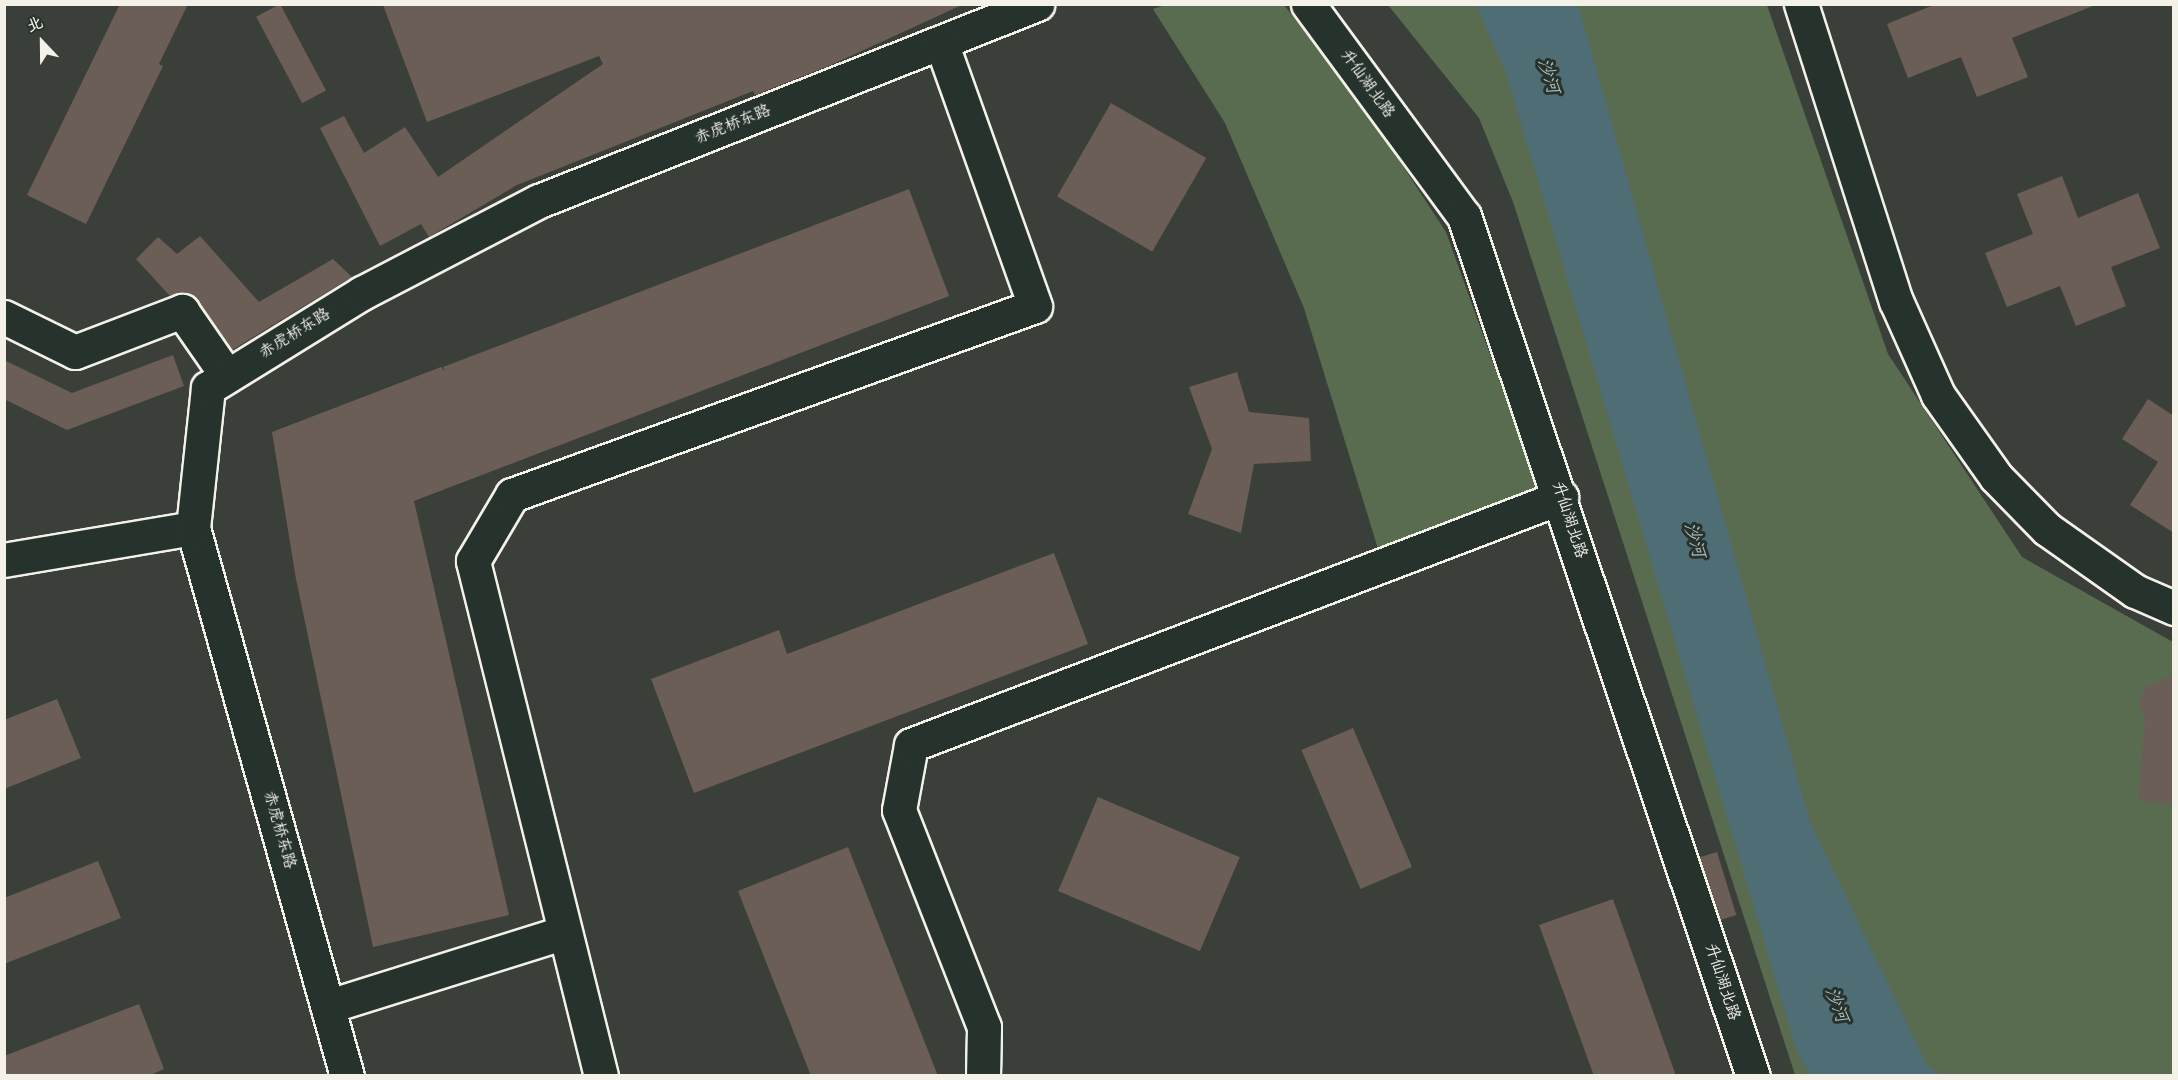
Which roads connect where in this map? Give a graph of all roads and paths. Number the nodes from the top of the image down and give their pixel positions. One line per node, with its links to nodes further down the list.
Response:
1 (1037, 4): 4 (street, 赤虎桥东路)
2 (1308, 4): 7 (street, 升仙湖北路)
3 (1801, 4): 10 (street)
4 (941, 42): 6 (street, 赤虎桥东路); 11 (street)
5 (4, 317): 6 (street)
6 (227, 376): 8 (street, 赤虎桥东路)
7 (1561, 497): 15 (street); 16 (street, 升仙湖北路)
8 (193, 528): 9 (street); 12 (street, 赤虎桥东路)
9 (4, 560)
10 (2174, 608)
11 (565, 932): 12 (street); 14 (street)
12 (329, 1006): 13 (street, 赤虎桥东路)
13 (347, 1076)
14 (601, 1076)
15 (983, 1076)
16 (1753, 1076)

